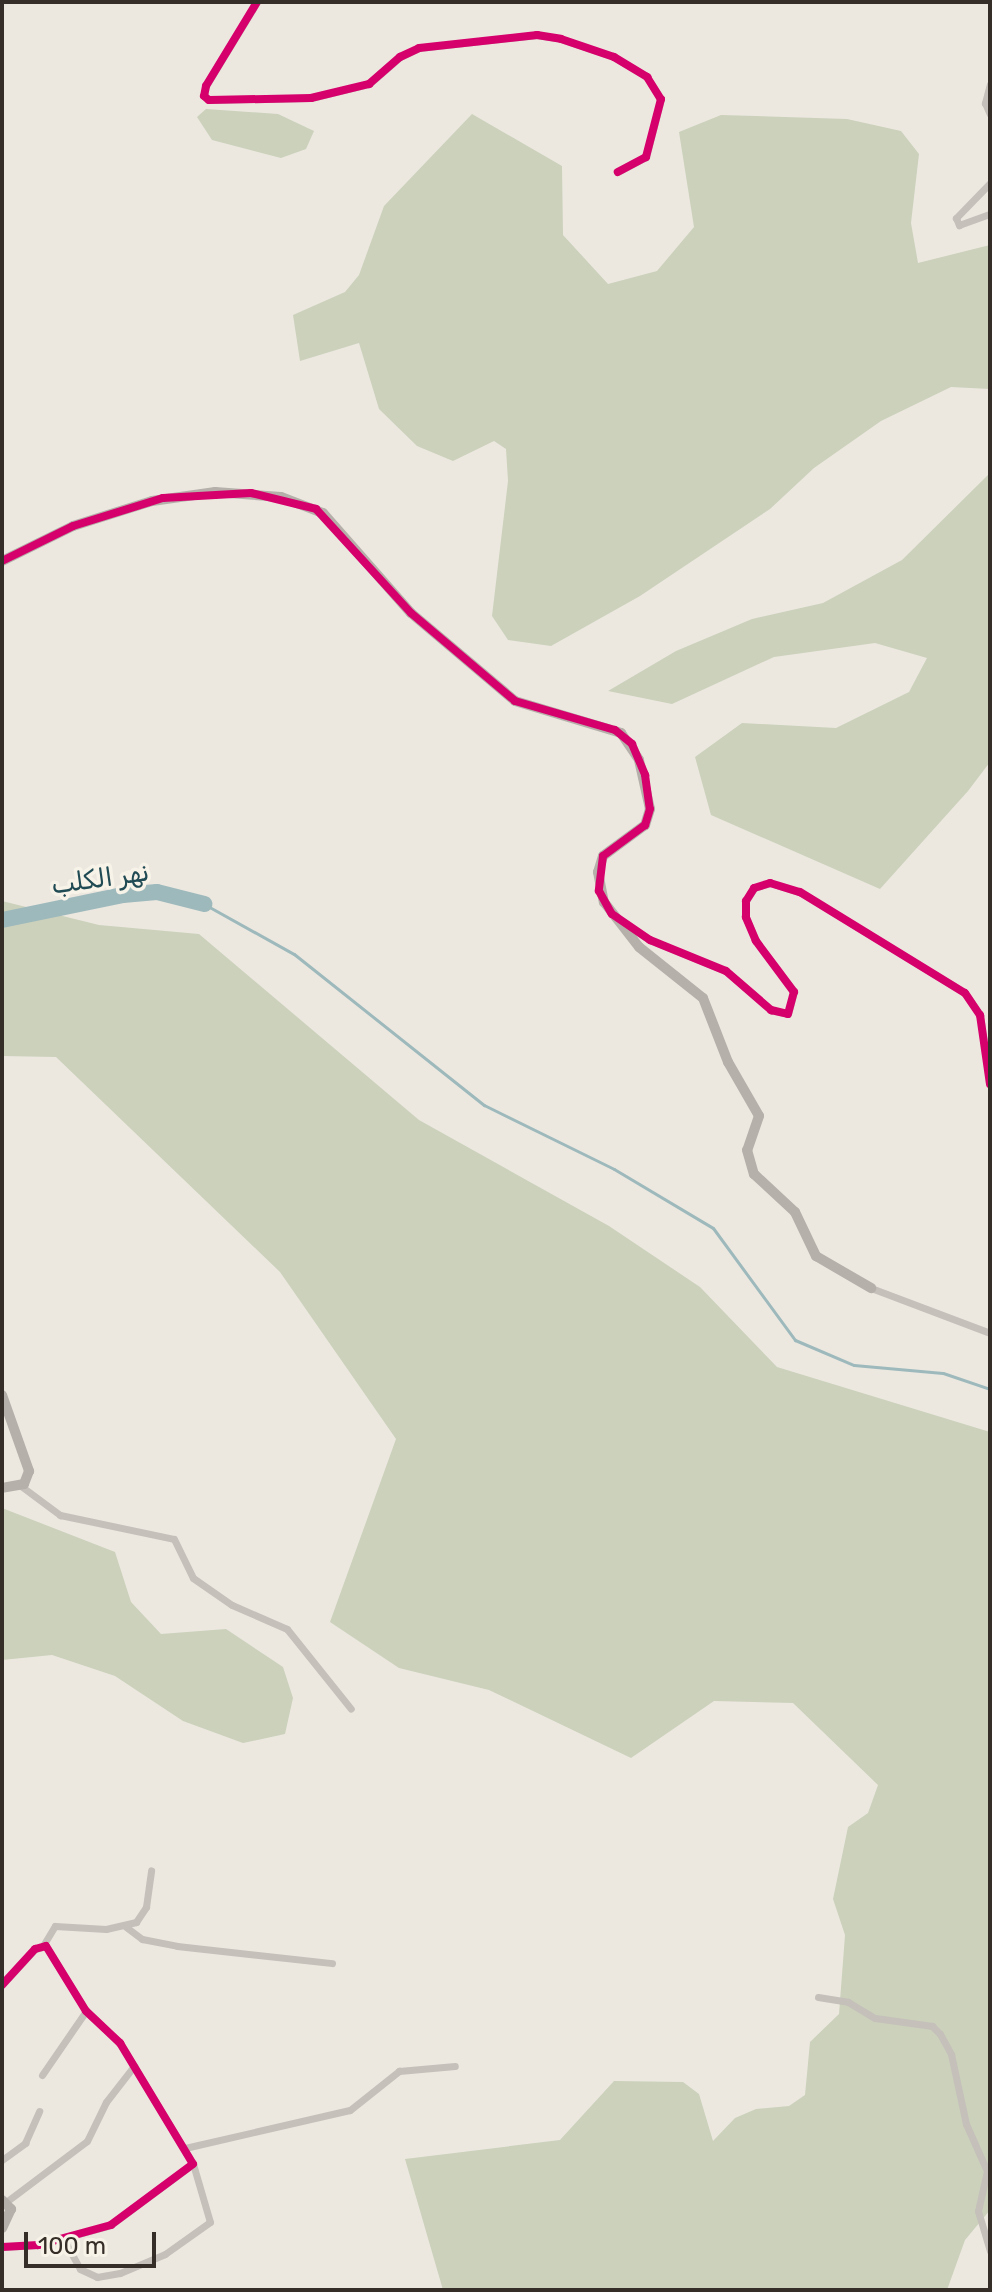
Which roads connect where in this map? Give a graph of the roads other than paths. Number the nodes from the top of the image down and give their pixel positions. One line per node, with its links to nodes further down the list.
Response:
1 (257, 2): 4 (street)
2 (990, 84): 3 (street)
3 (990, 114)
4 (618, 172)
5 (990, 183): 6 (street)
6 (990, 214)
7 (2, 561): 8 (street)
8 (625, 924): 9 (street); 10 (street)
9 (990, 1084)
10 (871, 1288): 11 (street)
11 (990, 1333)
12 (2, 1395): 13 (street)
13 (21, 1486): 14 (street); 15 (street)
14 (2, 1488)
15 (351, 1709)
16 (151, 1870): 17 (street)
17 (126, 1927): 18 (street); 19 (street)
18 (44, 1944): 20 (street); 22 (street)
19 (332, 1963)
20 (2, 1985)
21 (818, 1997): 34 (street)
22 (86, 2011): 23 (street); 25 (street)
23 (134, 2066): 27 (street); 30 (street)
24 (455, 2066): 27 (street)
25 (42, 2075)
26 (39, 2111): 28 (street)
27 (185, 2148): 29 (street)
28 (2, 2160)
29 (193, 2164): 32 (street); 32 (street)
30 (4, 2201): 31 (street)
31 (2, 2228)
32 (64, 2240): 33 (street)
33 (2, 2247)
34 (990, 2251)

